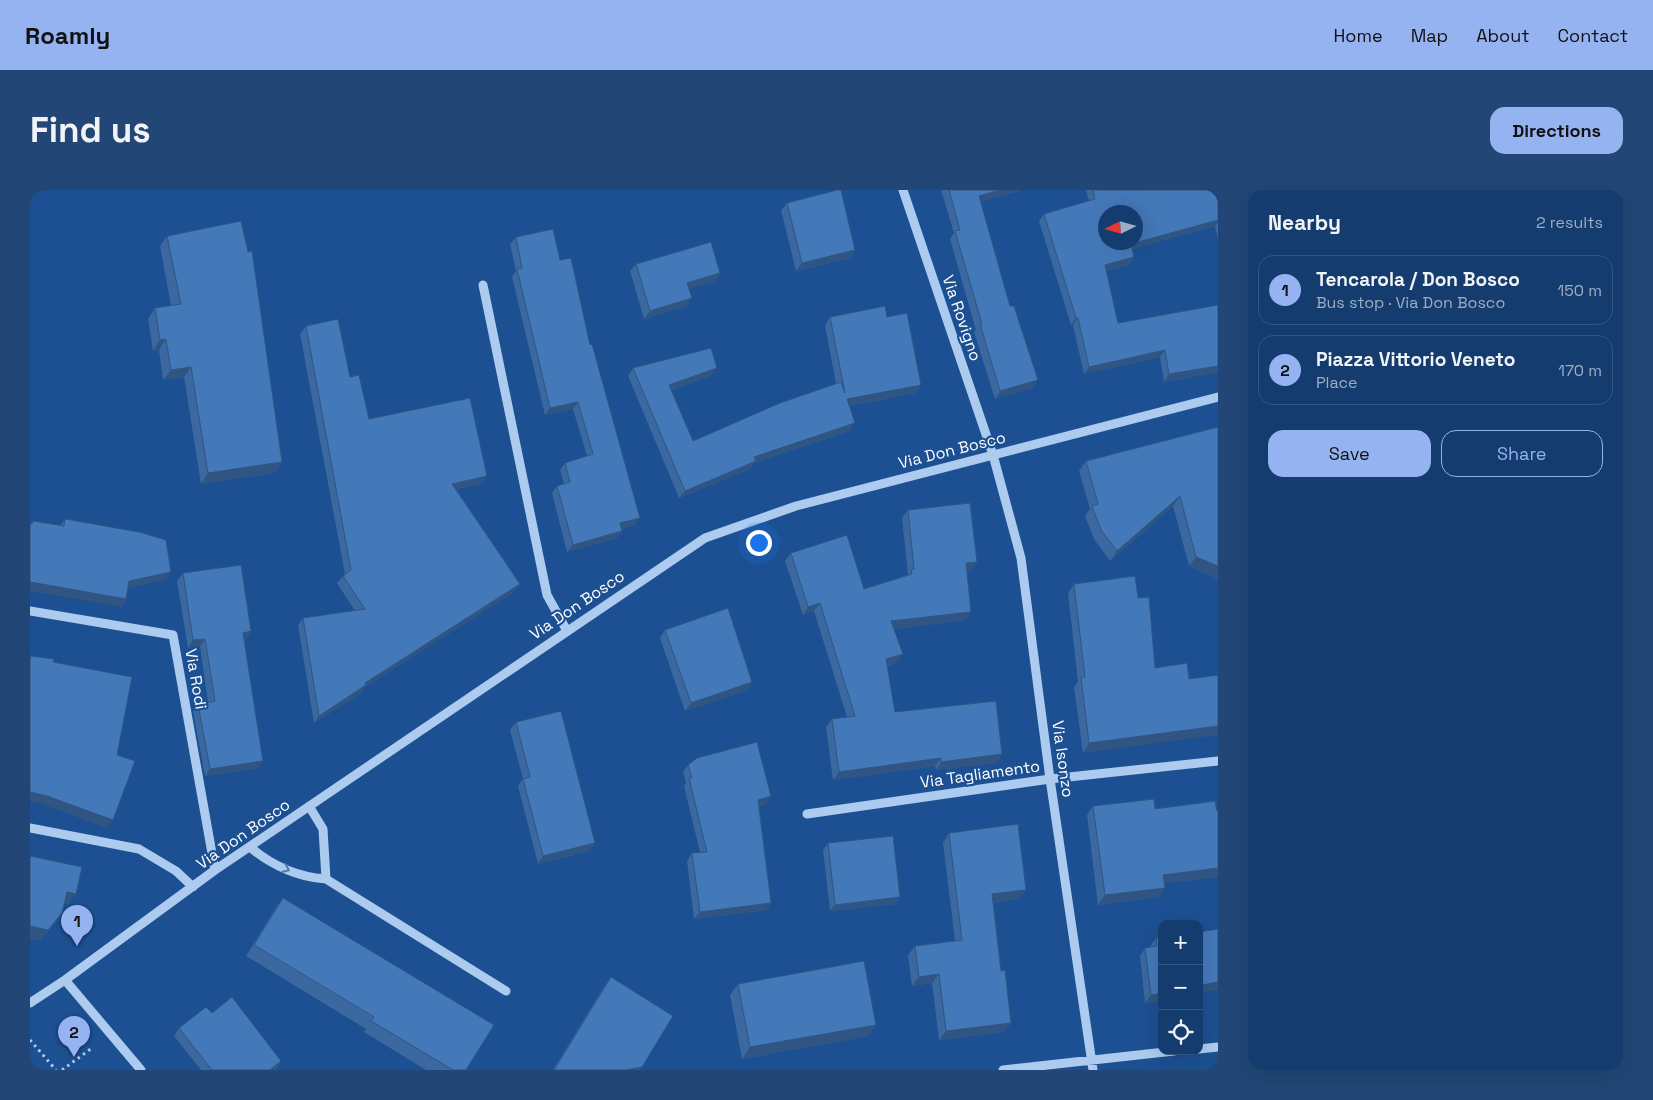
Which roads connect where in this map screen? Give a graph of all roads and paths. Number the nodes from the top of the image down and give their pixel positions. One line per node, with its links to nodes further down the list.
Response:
1 (904, 190): 4 (street, Via Rovigno)
2 (483, 284): 6 (street)
3 (1218, 397): 4 (street, Via Don Bosco)
4 (993, 455): 6 (street, Via Don Bosco); 8 (street, Via Isonzo)
5 (30, 611): 13 (street, Via Rodi)
6 (567, 631): 9 (street, Via Don Bosco)
7 (1218, 761): 8 (street, Via Tagliamento)
8 (1050, 779): 10 (street, Via Tagliamento); 24 (street, Via Isonzo)
9 (309, 806): 12 (street, Via Don Bosco); 14 (street)
10 (807, 814)
11 (30, 828): 15 (street)
12 (250, 847): 13 (street, Via Don Bosco); 14 (street, one-way to 14)
13 (215, 870): 15 (street, Via Don Bosco)
14 (326, 879): 17 (street)
15 (193, 887): 16 (street, Via Don Bosco)
16 (65, 980): 18 (street, Via Don Bosco); 19 (street)
17 (506, 990)
18 (30, 1003)
19 (109, 1034): 26 (path); 27 (street)
20 (30, 1040): 25 (path)
21 (1218, 1047): 22 (street)
22 (1203, 1049)
23 (1158, 1053): 24 (street)
24 (1092, 1059): 28 (street); 29 (street, Via Isonzo)
25 (56, 1070)
26 (62, 1070)
27 (140, 1070)
28 (1003, 1070)
29 (1093, 1070)

